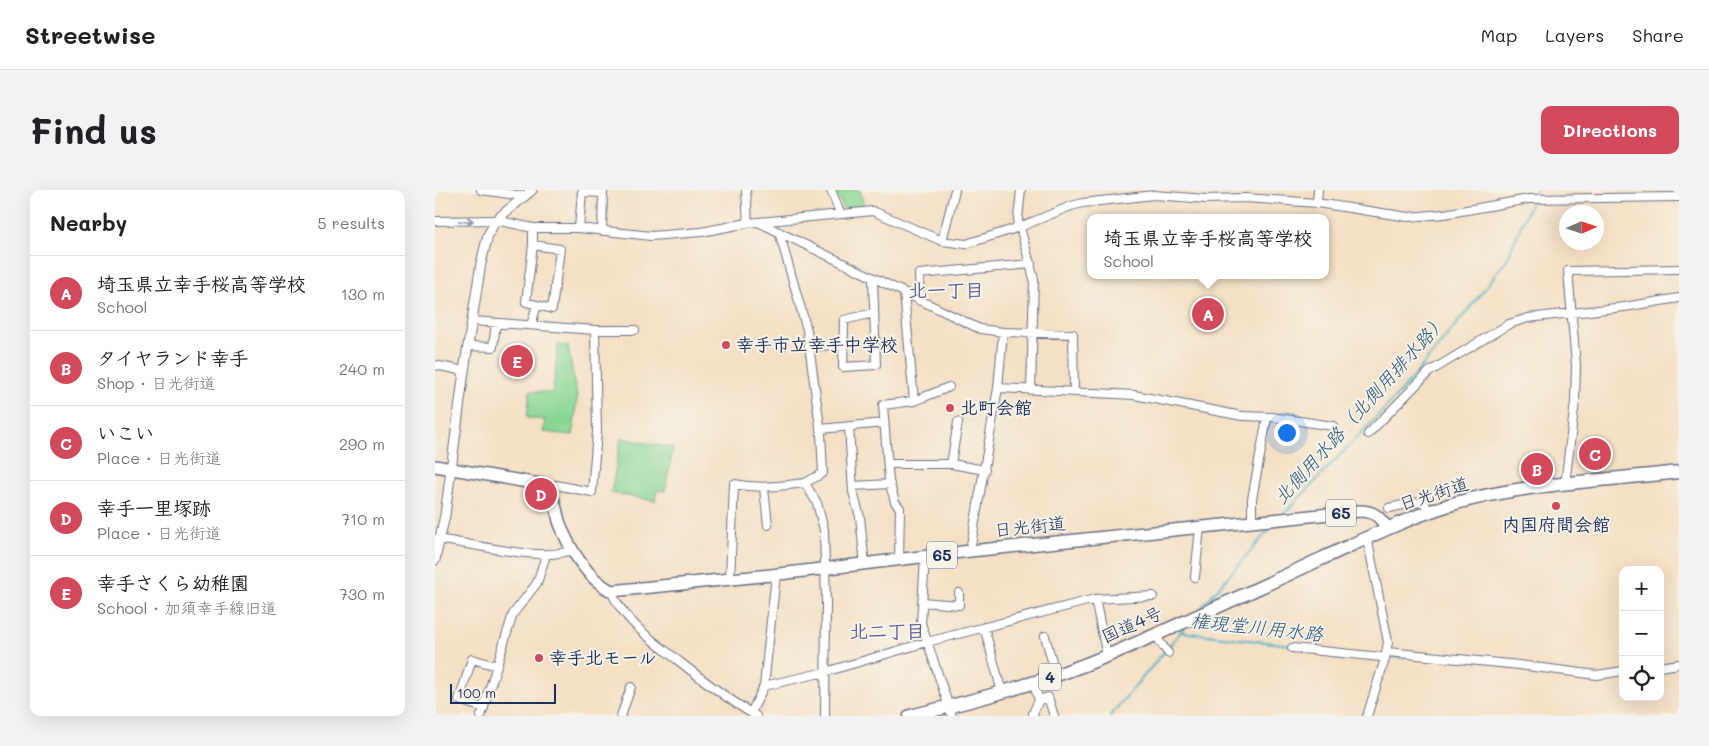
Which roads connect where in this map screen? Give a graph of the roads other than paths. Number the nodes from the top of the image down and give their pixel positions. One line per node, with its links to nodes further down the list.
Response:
1 (481, 190): 8 (street)
2 (746, 190): 16 (street)
3 (831, 190): 13 (street)
4 (955, 190): 23 (street)
5 (1021, 190): 20 (street)
6 (1272, 190): 11 (street)
7 (1318, 190): 12 (street)
8 (528, 193): 14 (street)
9 (1246, 194): 11 (street); 20 (street)
10 (1679, 197): 12 (street)
11 (1271, 200): 12 (street)
12 (1317, 203)
13 (840, 213): 17 (street); 23 (street)
14 (497, 220): 15 (street, one-way to 14); 18 (street); 34 (street)
15 (435, 221)
16 (748, 222): 17 (street); 21 (street)
17 (758, 222): 22 (street)
18 (533, 228): 19 (street); 24 (street)
19 (579, 228): 21 (street); 21 (street)
20 (1018, 228): 23 (street); 25 (street)
21 (601, 231)
22 (779, 232): 27 (street); 43 (street)
23 (942, 241)
24 (533, 245): 31 (street); 31 (street)
25 (1031, 264): 30 (street); 40 (street)
26 (1679, 269): 32 (street)
27 (873, 279): 28 (street); 33 (street)
28 (904, 293): 30 (street); 50 (street)
29 (1679, 298): 32 (street)
30 (920, 301): 39 (street)
31 (537, 305): 36 (street)
32 (1572, 312): 57 (street); 66 (street)
33 (874, 313): 41 (street); 41 (street)
34 (473, 321): 35 (street); 42 (street)
35 (496, 323): 36 (street); 42 (street)
36 (531, 325): 37 (street)
37 (595, 330): 38 (street); 68 (street)
38 (635, 330)
39 (1003, 332): 40 (street); 47 (street)
40 (1033, 333): 48 (street); 49 (street)
41 (843, 344): 43 (street)
42 (469, 346): 45 (street)
43 (809, 347): 56 (street)
44 (435, 365): 45 (street)
45 (464, 371): 61 (street)
46 (949, 387): 50 (street)
47 (998, 388): 48 (street); 62 (street)
48 (1031, 390): 49 (street)
49 (1074, 392): 51 (street)
50 (913, 400): 53 (street)
51 (1267, 418): 55 (street); 72 (street)
52 (958, 422): 59 (street)
53 (885, 423): 54 (street); 58 (street)
54 (849, 426): 56 (street); 67 (street)
55 (1333, 426)
56 (820, 429): 64 (street)
57 (1368, 434)
58 (888, 464): 59 (street); 65 (street)
59 (951, 464): 62 (street)
60 (435, 466): 61 (main road)
61 (451, 469): 68 (main road); 77 (street)
62 (985, 470): 79 (street)
63 (1679, 472): 66 (highway, 日光街道 / 4)
64 (805, 482): 69 (street); 85 (street)
65 (890, 484): 67 (street); 83 (street)
66 (1565, 484): 71 (highway, 日光街道 / 4)
67 (853, 486): 84 (street)
68 (548, 487): 78 (main road)
69 (764, 488): 73 (street); 88 (street)
70 (1389, 508): 71 (street)
71 (1429, 512): 75 (highway, 日光街道 / 4)
72 (1252, 521): 74 (main road, 日光街道 / 65); 75 (main road, 日光街道 / 65)
73 (768, 524)
74 (1200, 527): 79 (main road, 日光街道 / 65); 87 (street)
75 (1387, 528): 76 (highway, 国道4号 / 4)
76 (1366, 538): 95 (highway, 国道4号 / 4); 101 (street)
77 (438, 539): 80 (street); 82 (street)
78 (573, 549): 80 (street); 89 (main road)
79 (970, 551): 81 (main road, 日光街道 / 65)
80 (546, 555): 103 (street)
81 (925, 557): 83 (main road, 日光街道 / 65); 93 (street)
82 (435, 560)
83 (899, 560): 84 (main road, 日光街道 / 65)
84 (865, 564): 85 (main road, 日光街道 / 65)
85 (825, 569): 86 (main road, 日光街道 / 65); 105 (street)
86 (776, 575): 88 (main road, 日光街道 / 65); 109 (street)
87 (1195, 577)
88 (730, 579): 89 (main road, 日光街道 / 65)
89 (611, 591): 115 (street)
90 (959, 593): 93 (street)
91 (1153, 596): 92 (street)
92 (1095, 599): 94 (street); 100 (street)
93 (922, 602): 97 (street)
94 (984, 627): 97 (street); 111 (street)
95 (1156, 634): 99 (street); 100 (highway, 国道4号 / 4)
96 (1045, 636): 107 (street)
97 (927, 642): 105 (street); 113 (street)
98 (1293, 648): 101 (street)
99 (1168, 654)
100 (1107, 656): 107 (highway, 国道4号 / 4)
101 (1386, 656): 106 (street); 121 (street)
102 (1679, 664): 104 (street)
103 (497, 666): 114 (street); 114 (street)
104 (1664, 666)
105 (825, 672): 109 (street); 117 (street)
106 (1619, 672)
107 (1056, 675): 108 (highway, 国道4号 / 4)
108 (1033, 683): 111 (highway, 国道4号 / 4); 112 (street)
109 (764, 686): 115 (street)
110 (631, 687): 116 (street)
111 (1002, 692): 113 (highway, 国道4号 / 4)
112 (1039, 700): 119 (street); 120 (street)
113 (951, 711): 118 (highway, 国道4号 / 4)
114 (482, 712)
115 (753, 715)
116 (621, 716)
117 (825, 716)
118 (910, 716)
119 (1034, 716)
120 (1054, 716)
121 (1367, 716)

